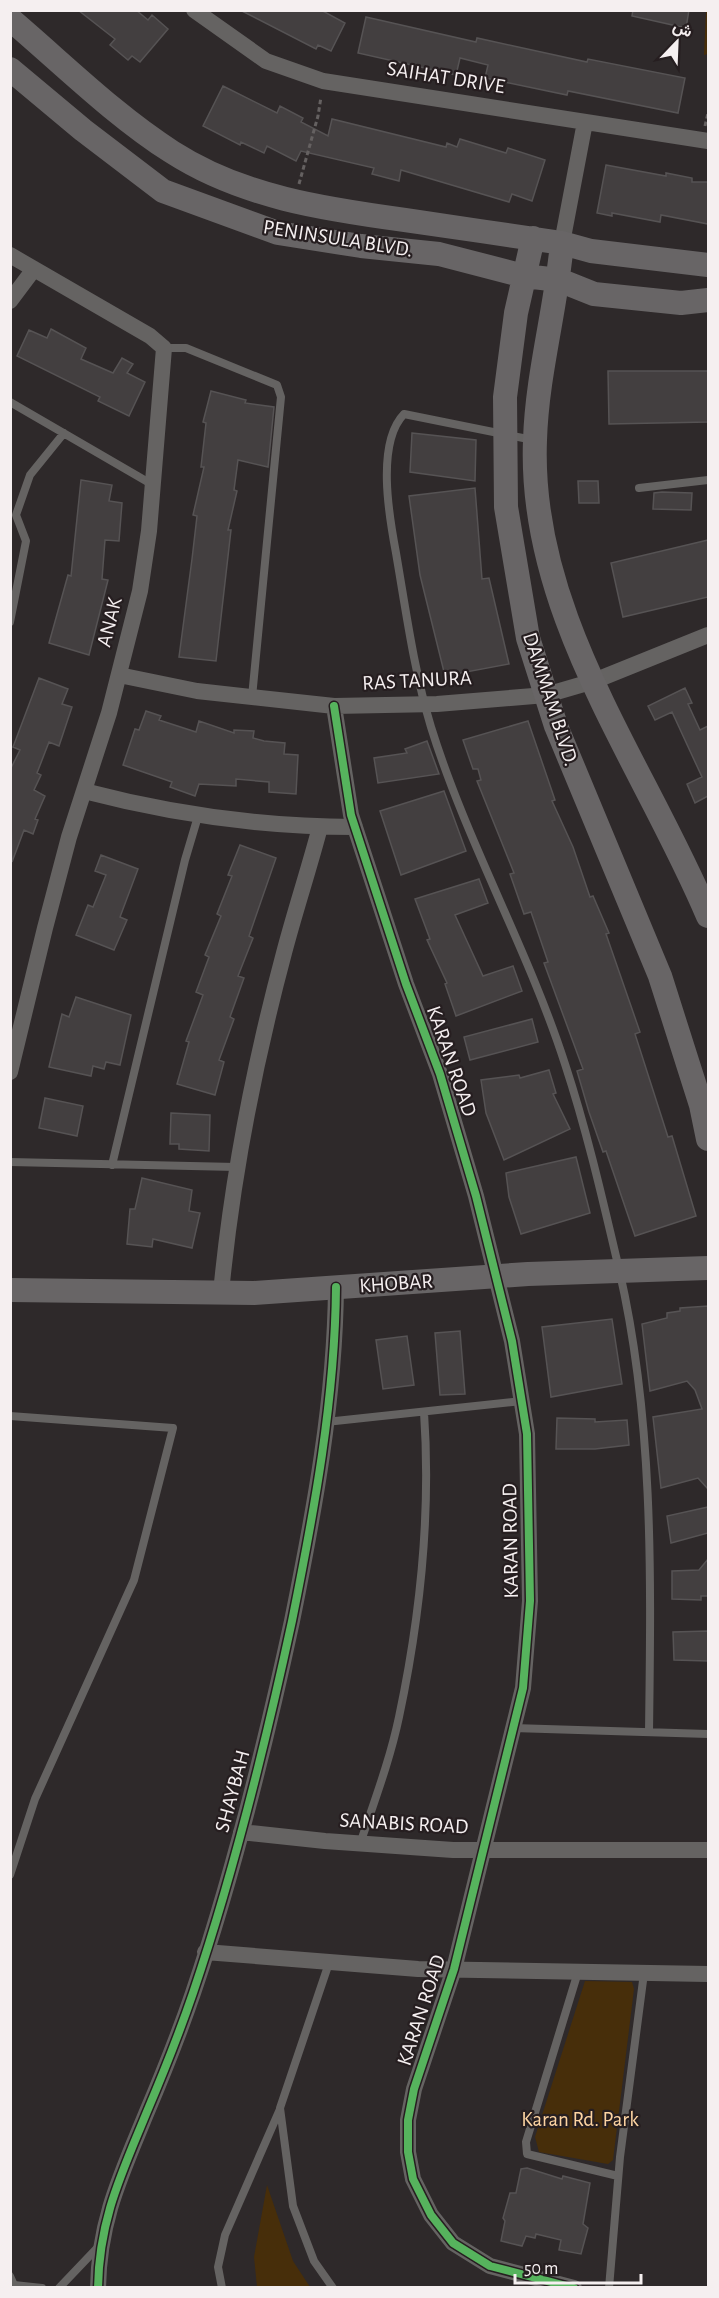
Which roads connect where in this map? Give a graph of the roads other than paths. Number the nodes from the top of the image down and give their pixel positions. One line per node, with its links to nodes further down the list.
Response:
1 (194, 10): 4 (street, SAIHAT DRIVE)
2 (10, 20): 6 (main road, PENINSULA BLVD.)
3 (10, 69): 11 (main road, PENINSULA BLVD.)
4 (585, 122): 5 (street, SAIHAT DRIVE); 7 (street)
5 (708, 141)
6 (533, 238): 7 (main road, PENINSULA BLVD.); 11 (main road, DAMMAM BLVD.)
7 (562, 243): 9 (main road, PENINSULA BLVD.); 12 (main road, DAMMAM BLVD.)
8 (10, 255): 10 (street)
9 (708, 265)
10 (34, 269): 14 (street); 15 (street)
11 (524, 276): 12 (main road, PENINSULA BLVD.); 18 (main road, DAMMAM BLVD.)
12 (559, 280): 13 (main road, PENINSULA BLVD.); 19 (main road, DAMMAM BLVD.)
13 (708, 300)
14 (10, 301)
15 (164, 348): 21 (street, ANAK); 29 (lane)
16 (10, 402): 17 (lane)
17 (64, 433): 21 (lane); 23 (lane)
18 (505, 434): 19 (lane); 28 (main road, DAMMAM BLVD.); 30 (lane)
19 (535, 440): 27 (main road, DAMMAM BLVD.)
20 (708, 480): 22 (lane)
21 (153, 485): 26 (street, ANAK)
22 (639, 488)
23 (13, 517): 24 (lane)
24 (10, 622)
25 (708, 635): 27 (street, RAS TANURA)
26 (119, 675): 29 (street, RAS TANURA); 32 (street, ANAK)
27 (594, 681): 28 (street, RAS TANURA); 36 (main road, DAMMAM BLVD.)
28 (546, 695): 30 (street, RAS TANURA); 38 (main road, DAMMAM BLVD.)
29 (252, 698): 31 (street, RAS TANURA)
30 (425, 704): 31 (street, RAS TANURA); 43 (lane)
31 (334, 706): 35 (street, KARAN ROAD)
32 (84, 790): 33 (street); 37 (street, ANAK)
33 (200, 813): 34 (street); 40 (lane)
34 (320, 826): 35 (street); 41 (street)
35 (355, 826): 44 (street, KARAN ROAD)
36 (708, 916)
37 (10, 1072)
38 (708, 1139)
39 (10, 1162): 40 (lane)
40 (112, 1165): 41 (lane)
41 (236, 1167): 47 (street)
42 (708, 1268): 43 (main road, KHOBAR)
43 (619, 1270): 44 (main road, KHOBAR); 53 (lane)
44 (496, 1276): 45 (main road, KHOBAR); 48 (street, KARAN ROAD)
45 (336, 1287): 47 (main road, KHOBAR); 51 (street, SHAYBAH)
46 (10, 1290): 47 (main road, KHOBAR)
47 (221, 1293)
48 (522, 1401): 49 (lane); 52 (street, KARAN ROAD)
49 (424, 1412): 51 (lane); 56 (lane)
50 (10, 1416): 59 (lane)
51 (326, 1422): 55 (street, SHAYBAH)
52 (513, 1728): 53 (lane); 57 (street, KARAN ROAD)
53 (649, 1732): 54 (lane)
54 (708, 1734)
55 (241, 1832): 56 (street, SANABIS ROAD); 60 (street, SHAYBAH)
56 (360, 1844): 57 (street, SANABIS ROAD)
57 (483, 1850): 58 (street, SANABIS ROAD); 62 (street, KARAN ROAD)
58 (708, 1850)
59 (10, 1875)
60 (205, 1952): 61 (street); 68 (street, SHAYBAH)
61 (329, 1963): 62 (street); 66 (lane)
62 (454, 1970): 63 (street); 75 (street, KARAN ROAD)
63 (578, 1972): 64 (street); 67 (lane)
64 (644, 1972): 65 (street); 67 (lane)
65 (708, 1974)
66 (280, 2108): 73 (lane); 74 (lane)
67 (618, 2176): 76 (lane)
68 (100, 2245): 71 (lane); 72 (street, SHAYBAH)
69 (10, 2276): 70 (lane)
70 (42, 2288)
71 (59, 2288)
72 (98, 2288)
73 (222, 2288)
74 (333, 2288)
75 (574, 2288)
76 (609, 2288)

